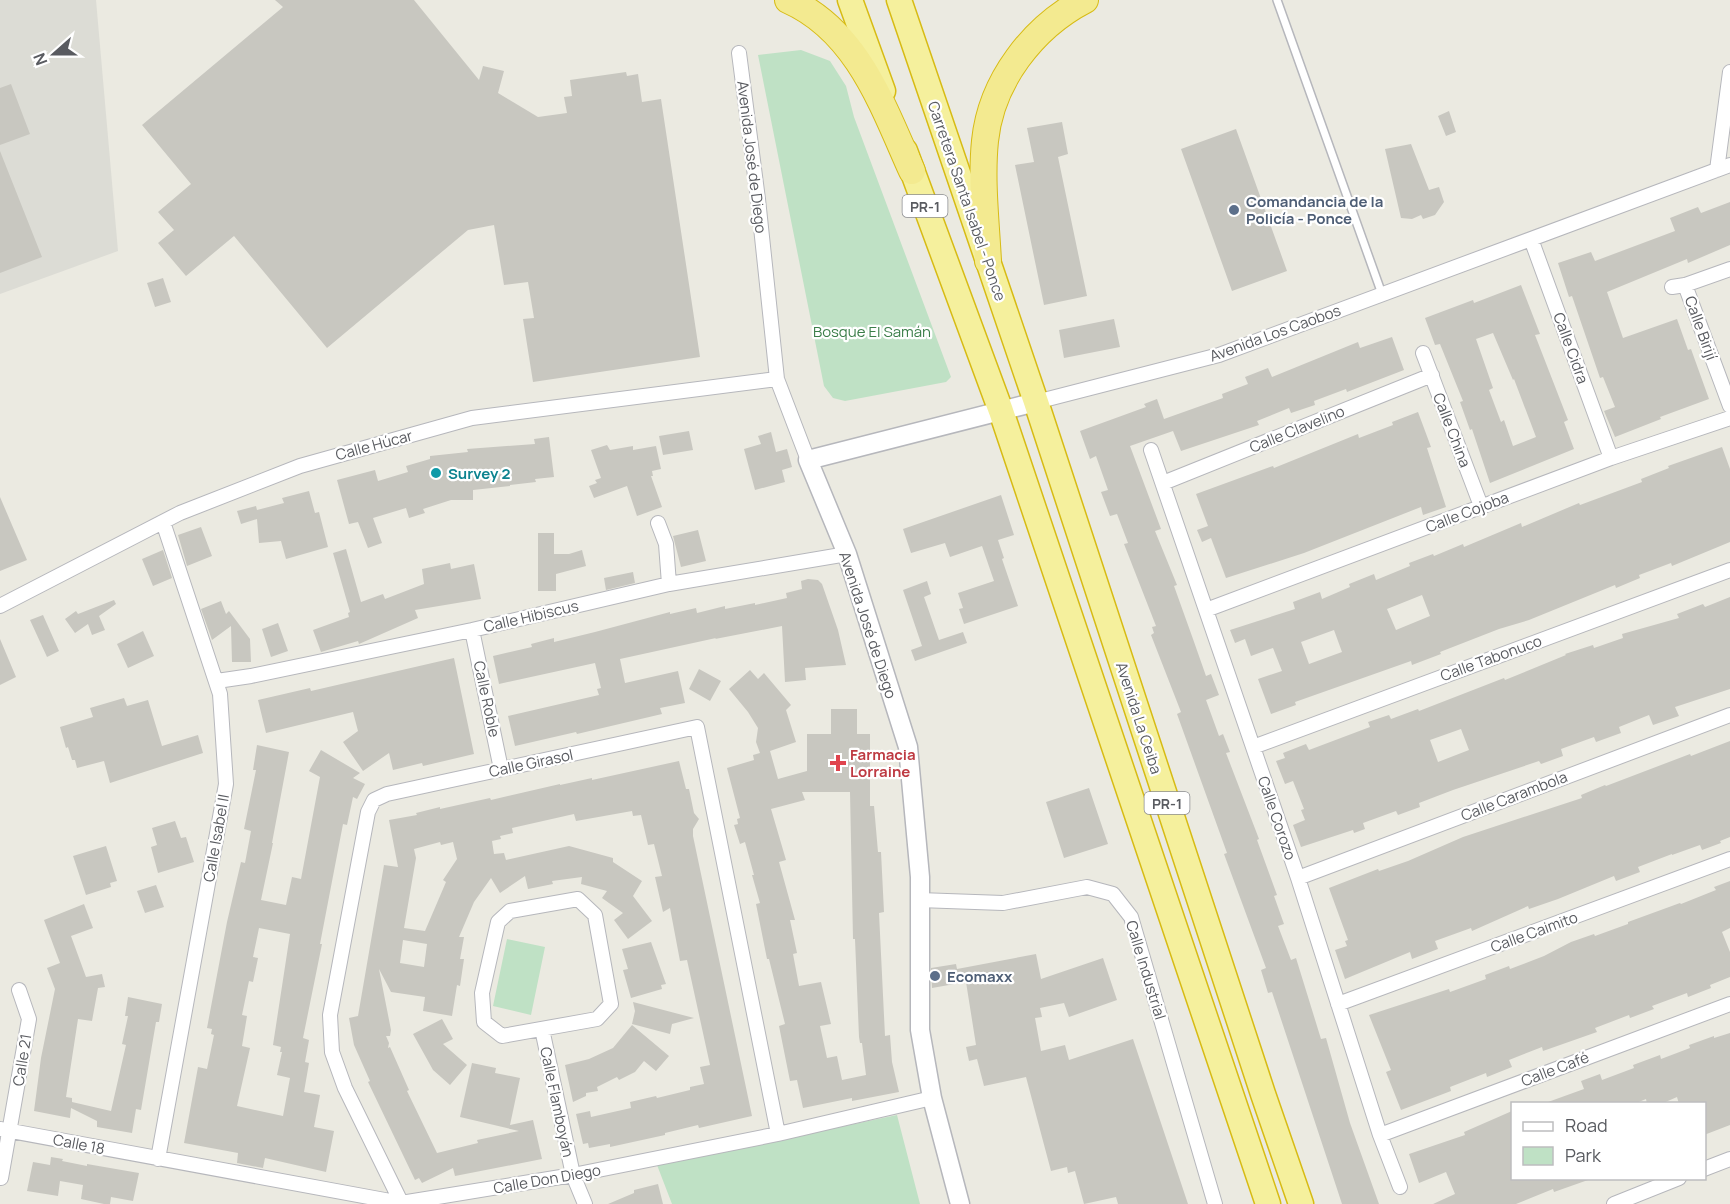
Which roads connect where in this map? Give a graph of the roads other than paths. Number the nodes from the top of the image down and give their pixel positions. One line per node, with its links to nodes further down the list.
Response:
1 (788, 0): 9 (highway)
2 (850, 0): 9 (highway, PR-1)
3 (899, 0): 11 (highway, Carretera Santa Isabel - Ponce / PR-1)
4 (1085, 0): 11 (highway)
5 (1277, 0): 13 (lane)
6 (739, 53): 16 (street, Avenida José de Diego)
7 (1730, 72): 8 (street)
8 (1724, 168): 10 (street, Avenida Los Caobos)
9 (912, 171): 19 (highway, PR-1)
10 (1531, 239): 13 (street, Avenida Los Caobos); 22 (street, Calle Cidra)
11 (988, 261): 17 (highway, Carretera Santa Isabel - Ponce / PR-1)
12 (1730, 269): 18 (street, Calle Birijí)
13 (1382, 294): 17 (street, Avenida Los Caobos)
14 (1423, 353): 15 (street, Calle China)
15 (1432, 375): 24 (street, Calle Clavelino); 25 (street, Calle China)
16 (777, 379): 23 (street, Avenida José de Diego); 26 (street, Calle Húcar)
17 (1036, 402): 19 (street, Avenida Los Caobos); 61 (highway, Avenida La Ceiba / PR-1)
18 (1730, 406)
19 (1001, 411): 23 (street, Avenida Los Caobos); 60 (highway, PR-1)
20 (1730, 418): 22 (street, Calle Cojoba)
21 (1151, 450): 24 (street, Calle Corozo)
22 (1611, 458): 25 (street, Calle Cojoba)
23 (808, 460): 28 (street, Avenida José de Diego)
24 (1163, 483): 32 (street, Calle Corozo)
25 (1481, 506): 32 (street, Calle Cojoba)
26 (163, 522): 31 (street, Calle Húcar); 34 (street, Calle Isabel II)
27 (658, 523): 30 (street)
28 (847, 554): 30 (street, Calle Hibiscus); 40 (street, Avenida José de Diego)
29 (1730, 570): 36 (street, Calle Tabonuco)
30 (669, 584): 33 (street, Calle Hibiscus)
31 (0, 606)
32 (1206, 610): 36 (street, Calle Corozo)
33 (472, 630): 34 (street, Calle Hibiscus); 37 (street, Calle Roble)
34 (217, 681): 49 (street, Calle Isabel II)
35 (1730, 715): 39 (street, Calle Carambola)
36 (1253, 747): 39 (street, Calle Corozo)
37 (501, 769): 47 (street, Calle Girasol); 56 (street, Calle Girasol)
38 (1730, 859): 42 (street, Calle Caimito)
39 (1298, 878): 42 (street, Calle Corozo)
40 (920, 900): 45 (street, Avenida José de Diego); 59 (street, Calle Industrial)
41 (19, 990): 46 (street, Calle 21)
42 (1338, 1004): 48 (street, Calle Corozo)
43 (1730, 1004): 48 (street, Calle Café)
44 (542, 1029): 44 (street, Calle Flamboyán); 52 (street, Calle Flamboyán)
45 (932, 1098): 47 (street, Calle Don Diego); 58 (street, Avenida José de Diego)
46 (5, 1129): 49 (street, Calle 18); 53 (street, Calle 21)
47 (778, 1134): 52 (street, Calle Don Diego)
48 (1380, 1135): 55 (street, Calle Corozo)
49 (158, 1159): 56 (street, Calle Don Diego)
50 (1730, 1159): 51 (street)
51 (1706, 1167)
52 (573, 1175): 56 (street, Calle Don Diego); 57 (street, Calle Flamboyán)
53 (1, 1178)
54 (1676, 1180): 62 (street)
55 (1400, 1187)
56 (402, 1203)
57 (585, 1204)
58 (960, 1204)
59 (1215, 1204)
60 (1268, 1204)
61 (1301, 1204)
62 (1614, 1204)

